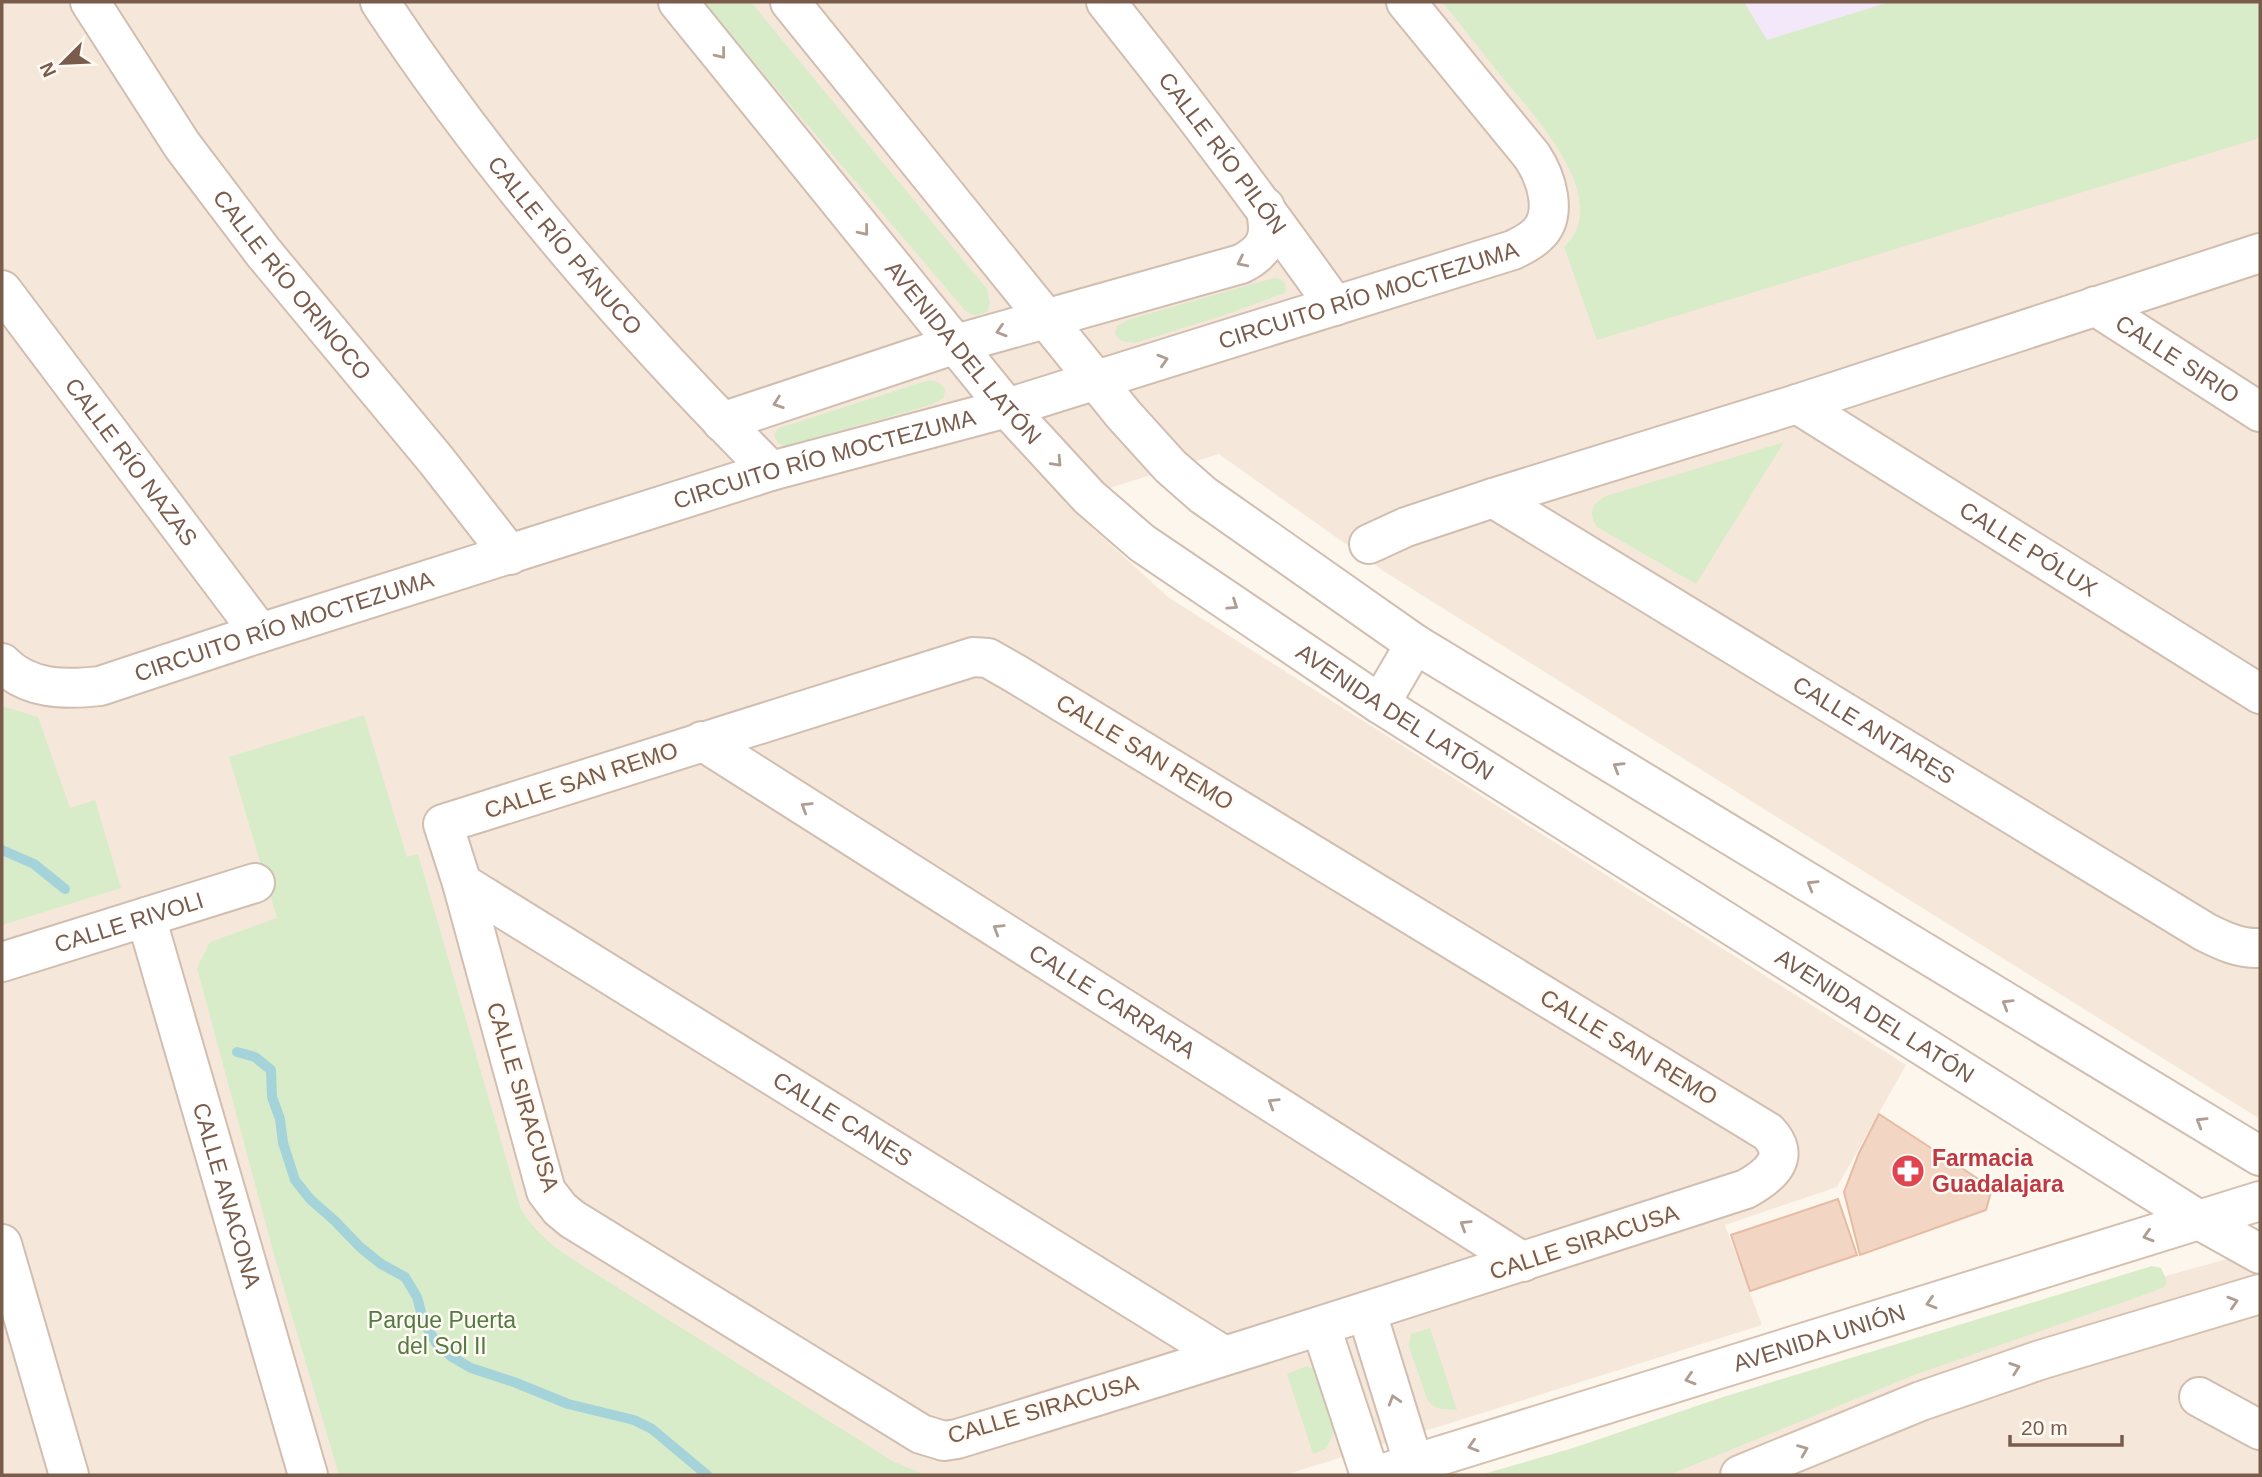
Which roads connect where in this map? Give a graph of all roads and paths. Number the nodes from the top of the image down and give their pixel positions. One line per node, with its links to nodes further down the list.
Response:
1 (90, 2): 22 (street, CALLE RÍO ORINOCO)
2 (380, 2): 18 (street, CALLE RÍO PÁNUCO)
3 (678, 2): 13 (street, AVENIDA DEL LATÓN, one-way to 13)
4 (790, 2): 12 (street)
5 (1106, 2): 7 (street, CALLE RÍO PILÓN)
6 (1406, 2): 10 (street, CIRCUITO RÍO MOCTEZUMA)
7 (1265, 207): 10 (street, CALLE RÍO PILÓN); 12 (street, one-way to 12)
8 (2260, 253): 11 (street)
9 (2, 290): 23 (street, CALLE RÍO NAZAS)
10 (1335, 306): 14 (street, CIRCUITO RÍO MOCTEZUMA, one-way to 10)
11 (2095, 306): 15 (street); 17 (street, CALLE SIRIO)
12 (1046, 317): 13 (street, one-way to 13); 14 (street)
13 (956, 344): 16 (street, AVENIDA DEL LATÓN); 18 (street, one-way to 18)
14 (1097, 380): 16 (street, CIRCUITO RÍO MOCTEZUMA); 24 (street)
15 (1797, 404): 20 (street); 26 (street, CALLE PÓLUX)
16 (1007, 408): 19 (street, CIRCUITO RÍO MOCTEZUMA); 27 (street, AVENIDA DEL LATÓN, one-way to 27)
17 (2260, 412)
18 (722, 422): 19 (street, CALLE RÍO PÁNUCO)
19 (771, 471): 22 (street, CIRCUITO RÍO MOCTEZUMA)
20 (1493, 498): 21 (street); 33 (street, CALLE ANTARES)
21 (1368, 544)
22 (510, 555): 23 (street, CIRCUITO RÍO MOCTEZUMA)
23 (260, 633): 25 (street, CIRCUITO RÍO MOCTEZUMA)
24 (1415, 644): 27 (street); 36 (street, one-way to 24)
25 (2, 663)
26 (2260, 694)
27 (1380, 704): 38 (street, AVENIDA DEL LATÓN)
28 (702, 741): 29 (street, CALLE SAN REMO); 35 (street, CALLE SAN REMO); 41 (street, CALLE CARRARA, one-way to 28)
29 (443, 824): 31 (street, CALLE SIRACUSA)
30 (255, 883): 32 (street, CALLE RIVOLI)
31 (462, 883): 45 (street, CALLE CANES); 45 (street, CALLE SIRACUSA)
32 (146, 917): 34 (street, CALLE RIVOLI); 50 (street, CALLE ANACONA)
33 (2260, 948)
34 (2, 962)
35 (1779, 1152): 41 (street, CALLE SIRACUSA)
36 (2260, 1156)
37 (2260, 1201): 38 (street, AVENIDA UNIÓN)
38 (2199, 1220): 40 (street, AVENIDA DEL LATÓN); 48 (street, AVENIDA UNIÓN, one-way to 48)
39 (2, 1244): 49 (street)
40 (2260, 1254)
41 (1523, 1262): 43 (street, CALLE SIRACUSA)
42 (2260, 1294): 53 (street, one-way to 42)
43 (1367, 1313): 44 (street, CALLE SIRACUSA); 48 (street, one-way to 43)
44 (1321, 1327): 45 (street, CALLE SIRACUSA); 51 (street)
45 (1223, 1355)
46 (2199, 1397): 47 (street)
47 (2260, 1430)
48 (1414, 1465): 52 (street, AVENIDA UNIÓN)
49 (69, 1475)
50 (308, 1475)
51 (1370, 1475)
52 (1378, 1475)
53 (1740, 1475)

